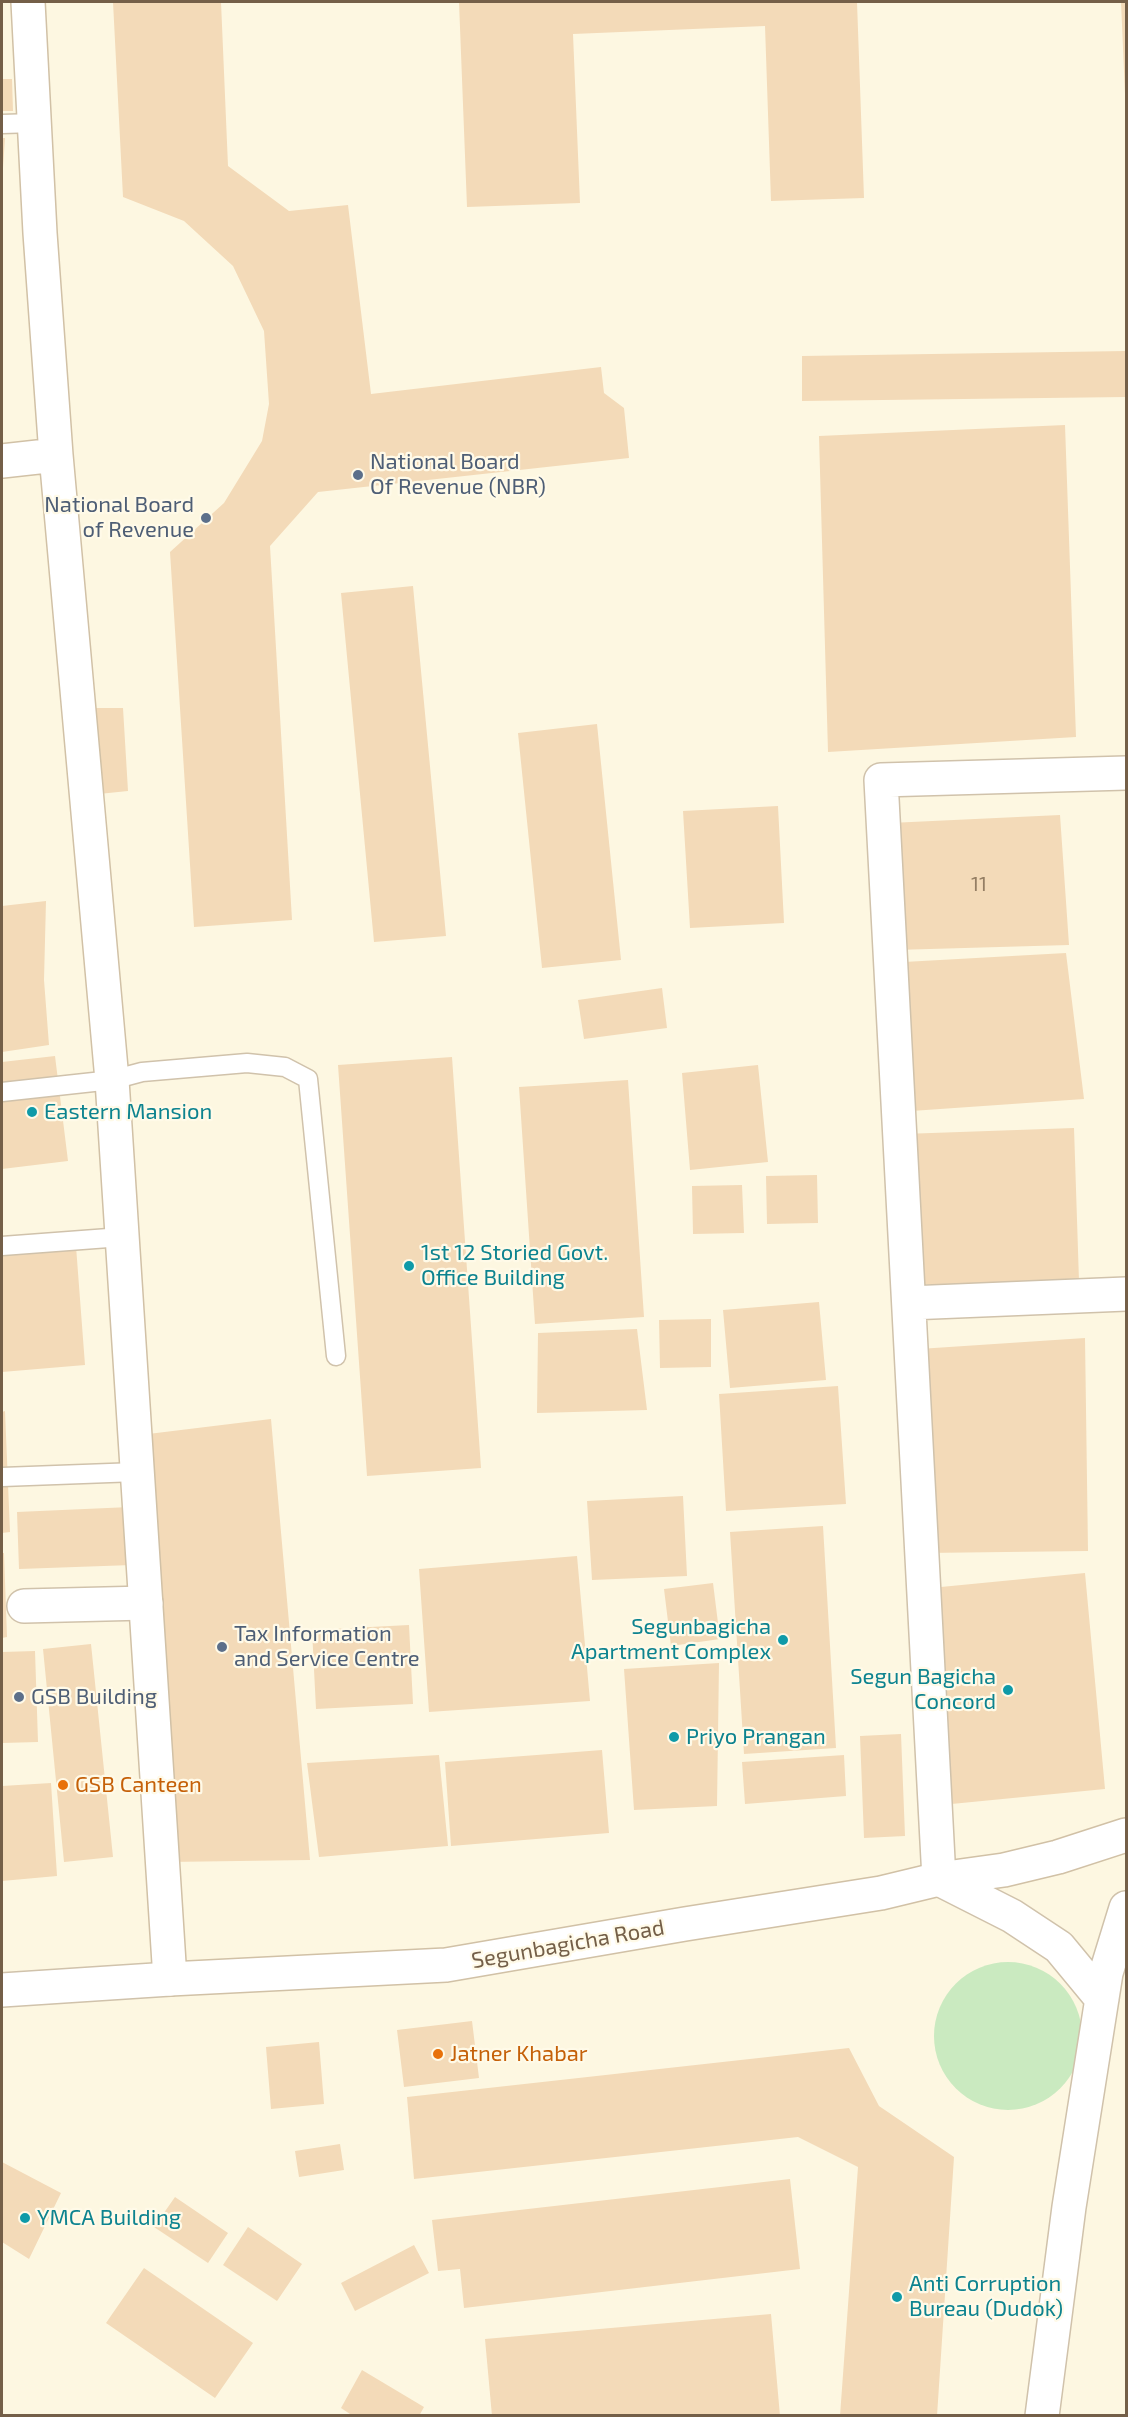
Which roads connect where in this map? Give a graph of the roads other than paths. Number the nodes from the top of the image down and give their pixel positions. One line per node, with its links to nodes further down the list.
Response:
1 (28, 2): 2 (street)
2 (35, 123): 3 (lane); 4 (street)
3 (2, 124)
4 (56, 455): 5 (street); 7 (street)
5 (2, 461)
6 (1126, 773): 12 (street)
7 (112, 1080): 8 (lane); 9 (street); 13 (lane)
8 (2, 1092)
9 (122, 1237): 10 (lane); 14 (street)
10 (2, 1245)
11 (1126, 1294): 12 (street)
12 (909, 1303): 19 (street)
13 (336, 1356)
14 (137, 1472): 15 (lane); 16 (street)
15 (2, 1477)
16 (146, 1603): 17 (street); 21 (street)
17 (24, 1606)
18 (1126, 1835): 19 (street, Segunbagicha Road)
19 (939, 1880): 21 (street, Segunbagicha Road); 22 (street)
20 (1126, 1908): 22 (street)
21 (170, 1979): 23 (street, Segunbagicha Road)
22 (1111, 1982): 24 (street)
23 (2, 1990)
24 (1042, 2415)

